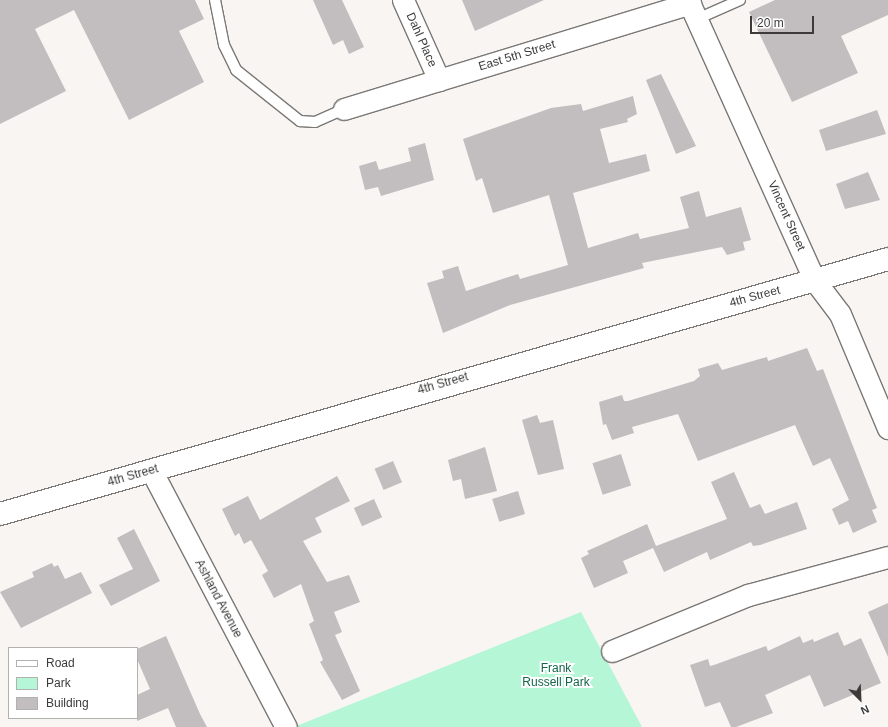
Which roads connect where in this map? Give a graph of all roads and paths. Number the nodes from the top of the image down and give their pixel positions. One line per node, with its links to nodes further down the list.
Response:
1 (216, 0): 6 (lane)
2 (403, 0): 5 (street, Dahl Place)
3 (740, 0): 4 (lane)
4 (692, 8): 5 (street, East 5th Street); 8 (street, Vincent Street)
5 (439, 80): 6 (street, East 5th Street)
6 (344, 109)
7 (888, 259): 8 (street, 4th Street)
8 (815, 281): 9 (street, Vincent Street); 10 (street, 4th Street)
9 (888, 428)
10 (151, 470): 11 (street, 4th Street); 14 (street, Ashland Avenue)
11 (0, 514)
12 (888, 557): 13 (street)
13 (612, 651)
14 (286, 727)

